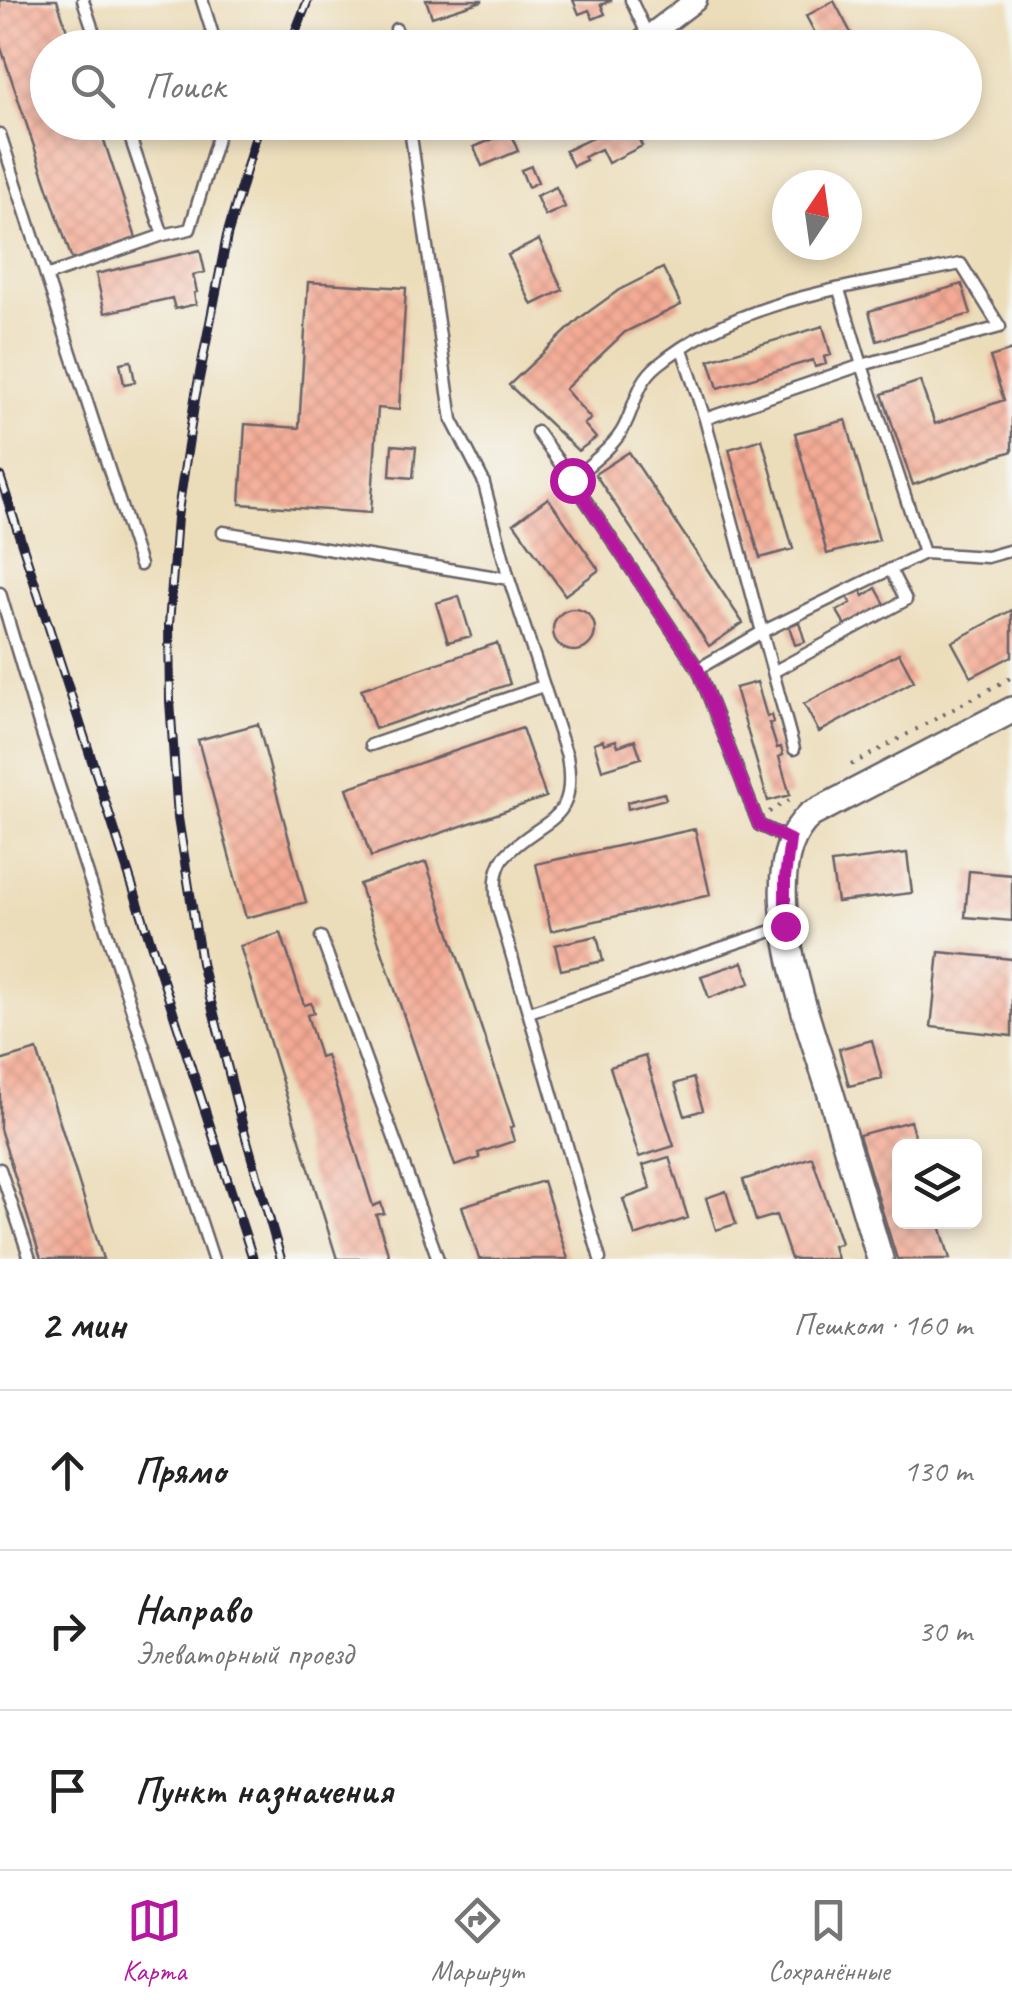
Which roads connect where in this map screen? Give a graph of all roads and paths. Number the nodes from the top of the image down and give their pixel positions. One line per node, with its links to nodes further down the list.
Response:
1 (84, 0): 5 (lane)
2 (202, 0): 6 (lane)
3 (631, 0): 7 (lane)
4 (696, 0): 8 (street)
5 (94, 30)
6 (212, 30)
7 (637, 30)
8 (656, 30)
9 (0, 134): 14 (lane)
10 (131, 140): 13 (lane)
11 (217, 140): 13 (lane)
12 (412, 140): 26 (lane)
13 (163, 235): 14 (lane)
14 (46, 276): 24 (lane)
15 (839, 290): 16 (lane); 17 (lane); 17 (lane)
16 (682, 349): 18 (lane); 20 (lane)
17 (862, 364): 18 (lane); 23 (lane)
18 (705, 419): 28 (lane)
19 (536, 432): 20 (lane)
20 (572, 480): 29 (lane)
21 (224, 532): 26 (lane)
22 (1012, 550): 23 (lane)
23 (924, 553): 25 (lane)
24 (140, 565)
25 (890, 569): 28 (lane); 30 (lane)
26 (509, 579): 32 (lane)
27 (0, 593): 45 (lane)
28 (762, 632): 29 (lane); 30 (lane)
29 (698, 669): 38 (lane)
30 (773, 672): 35 (lane)
31 (1012, 677): 36 (path)
32 (543, 686): 34 (lane); 42 (lane)
33 (1012, 710): 39 (street)
34 (370, 745)
35 (794, 749)
36 (843, 770)
37 (790, 799): 38 (path)
38 (756, 819): 39 (lane)
39 (790, 840): 40 (street)
40 (785, 926): 42 (lane); 48 (street)
41 (321, 937): 46 (lane)
42 (529, 1012): 47 (lane)
43 (0, 1169): 44 (lane)
44 (30, 1259)
45 (213, 1259)
46 (438, 1259)
47 (600, 1259)
48 (880, 1259)

